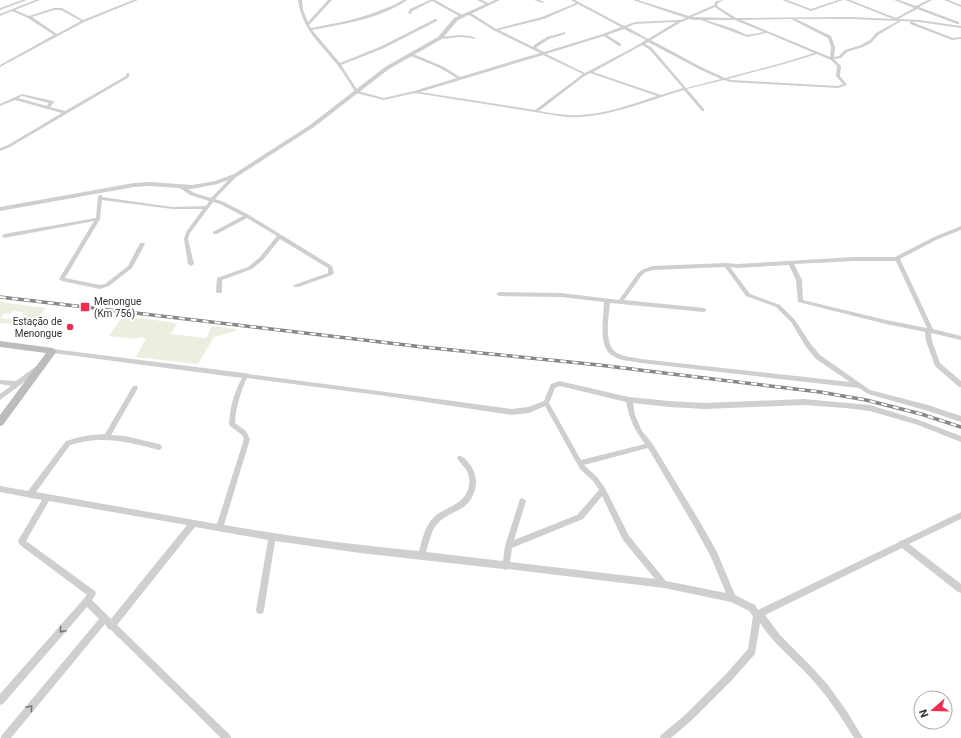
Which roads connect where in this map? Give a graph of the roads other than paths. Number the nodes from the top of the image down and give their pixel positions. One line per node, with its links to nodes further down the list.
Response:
1 (11, 0): 23 (street)
2 (25, 0): 23 (street)
3 (38, 0): 29 (street)
4 (136, 0): 41 (street)
5 (300, 0): 44 (street)
6 (330, 0): 44 (street)
7 (405, 0): 47 (street)
8 (432, 0): 30 (street); 33 (street)
9 (480, 0): 24 (street)
10 (498, 0): 24 (street)
11 (536, 0): 22 (street)
12 (635, 0): 35 (street)
13 (712, 0): 25 (street)
14 (722, 0): 25 (street)
15 (784, 0): 16 (street)
16 (841, 0)
17 (847, 0): 39 (street)
18 (896, 0): 27 (street)
19 (930, 0): 27 (street)
20 (946, 0): 26 (street)
21 (576, 1): 46 (street); 48 (street)
22 (542, 2)
23 (15, 3): 28 (street)
24 (488, 4): 31 (street)
25 (716, 4): 35 (street); 36 (street)
26 (961, 6)
27 (915, 8): 39 (street); 45 (street)
28 (0, 9)
29 (12, 10): 32 (street); 34 (street)
30 (410, 13)
31 (470, 14): 33 (street); 48 (street)
32 (0, 15)
33 (462, 16): 53 (street)
34 (29, 17): 41 (street); 51 (street)
35 (688, 17): 38 (street); 42 (street)
36 (734, 18): 37 (street); 38 (street); 49 (street)
37 (791, 18): 43 (street); 64 (street)
38 (698, 19): 49 (street)
39 (896, 19): 43 (street)
40 (436, 20): 66 (street)
41 (83, 21): 51 (street)
42 (681, 21): 46 (street); 55 (street)
43 (904, 21): 45 (street); 56 (street); 64 (street)
44 (307, 25): 47 (street)
45 (961, 26)
46 (624, 27): 52 (street); 55 (street)
47 (310, 29): 66 (street)
48 (496, 30): 59 (street)
49 (768, 32): 60 (street)
50 (564, 33): 59 (street)
51 (56, 35): 65 (street)
52 (604, 35): 58 (street); 62 (street)
53 (440, 38): 54 (street); 61 (street)
54 (474, 38)
55 (649, 40): 57 (street); 70 (street)
56 (961, 40)
57 (643, 44): 68 (street); 71 (street)
58 (620, 45)
59 (534, 49): 62 (street)
60 (817, 53): 64 (street); 70 (street)
61 (412, 54): 69 (street); 72 (street)
62 (542, 54): 68 (street); 69 (street)
63 (0, 59): 65 (street)
64 (832, 59): 70 (street)
65 (8, 62): 67 (street)
66 (339, 65): 72 (street)
67 (0, 66)
68 (587, 73): 74 (street); 79 (street)
69 (459, 78): 73 (street)
70 (724, 78): 71 (street)
71 (684, 90): 74 (street); 78 (street)
72 (357, 92): 73 (street); 82 (street)
73 (415, 92): 79 (street)
74 (660, 96): 79 (street)
75 (14, 98): 76 (street); 77 (street); 77 (street)
76 (0, 105)
77 (48, 107): 80 (street)
78 (703, 110)
79 (536, 111)
80 (64, 112): 80 (street); 81 (street)
81 (1, 150)
82 (236, 175): 83 (street); 86 (street)
83 (182, 187): 84 (street); 86 (street)
84 (101, 191): 85 (street); 88 (street)
85 (100, 198): 87 (street); 90 (street)
86 (212, 200): 87 (street); 89 (street)
87 (206, 207): 98 (street)
88 (0, 209)
89 (247, 216): 92 (street); 94 (street)
90 (98, 219): 93 (street); 95 (street)
91 (961, 228): 96 (street)
92 (215, 233)
93 (4, 236)
94 (279, 237): 100 (street); 101 (street)
95 (142, 244)
96 (896, 258): 97 (street); 106 (street)
97 (791, 263): 99 (street); 106 (street)
98 (190, 264)
99 (726, 265): 104 (street); 115 (street)
100 (296, 286)
101 (219, 292)
102 (499, 294): 103 (street)
103 (607, 302): 104 (street); 115 (street)
104 (620, 302): 105 (street)
105 (704, 310)
106 (928, 330): 107 (street); 114 (street)
107 (961, 338)
108 (0, 344): 109 (main road)
109 (53, 351): 110 (main road); 111 (street)
110 (43, 364): 113 (street); 121 (main road)
111 (246, 375): 119 (street); 135 (street)
112 (0, 382): 113 (street)
113 (17, 384): 117 (street)
114 (960, 385)
115 (860, 386): 120 (street)
116 (135, 388): 122 (street)
117 (0, 397)
118 (629, 400): 119 (street); 123 (street); 124 (street)
119 (546, 403): 127 (street)
120 (961, 419)
121 (0, 422)
122 (107, 436): 125 (street); 130 (street)
123 (961, 440)
124 (650, 445): 127 (street); 143 (street)
125 (159, 447)
126 (460, 458): 139 (street)
127 (580, 463): 129 (street)
128 (0, 489): 130 (street)
129 (603, 490): 138 (street); 141 (street)
130 (30, 494): 131 (street)
131 (47, 497): 134 (street); 144 (street)
132 (522, 501): 138 (street)
133 (961, 514): 137 (street)
134 (193, 523): 135 (street); 148 (street)
135 (219, 528): 136 (street)
136 (272, 537): 139 (street); 145 (street)
137 (902, 542): 142 (street); 146 (street)
138 (509, 546): 140 (street)
139 (421, 555): 140 (street)
140 (506, 566): 141 (street)
141 (664, 584): 143 (street)
142 (961, 589)
143 (732, 598): 146 (street)
144 (87, 601): 147 (street); 149 (street, one-way to 149)
145 (260, 610)
146 (758, 615): 152 (street); 153 (street)
147 (105, 618): 148 (street); 150 (street, one-way to 147)
148 (112, 626): 151 (street)
149 (0, 701)
150 (5, 738)
151 (227, 738)
152 (664, 738)
153 (859, 738)

